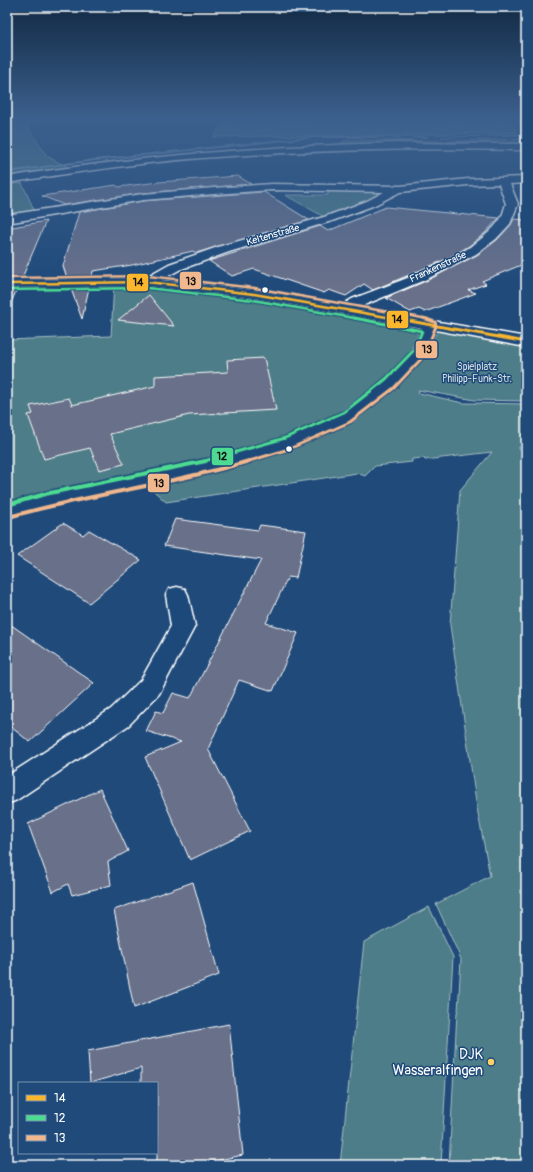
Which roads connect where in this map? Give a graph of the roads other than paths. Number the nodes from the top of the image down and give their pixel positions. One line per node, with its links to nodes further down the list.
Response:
1 (41, 175): 2 (street)
2 (7, 180)
3 (526, 180): 4 (street)
4 (503, 181): 5 (street); 9 (street, Frankenstraße)
5 (400, 189): 6 (street); 7 (street, Keltenstraße)
6 (7, 219)
7 (146, 282): 8 (street); 9 (street)
8 (7, 284)
9 (344, 310): 10 (street)
10 (430, 326): 11 (street); 12 (street)
11 (526, 342)
12 (7, 511)
13 (177, 595): 14 (street)
14 (7, 791)

